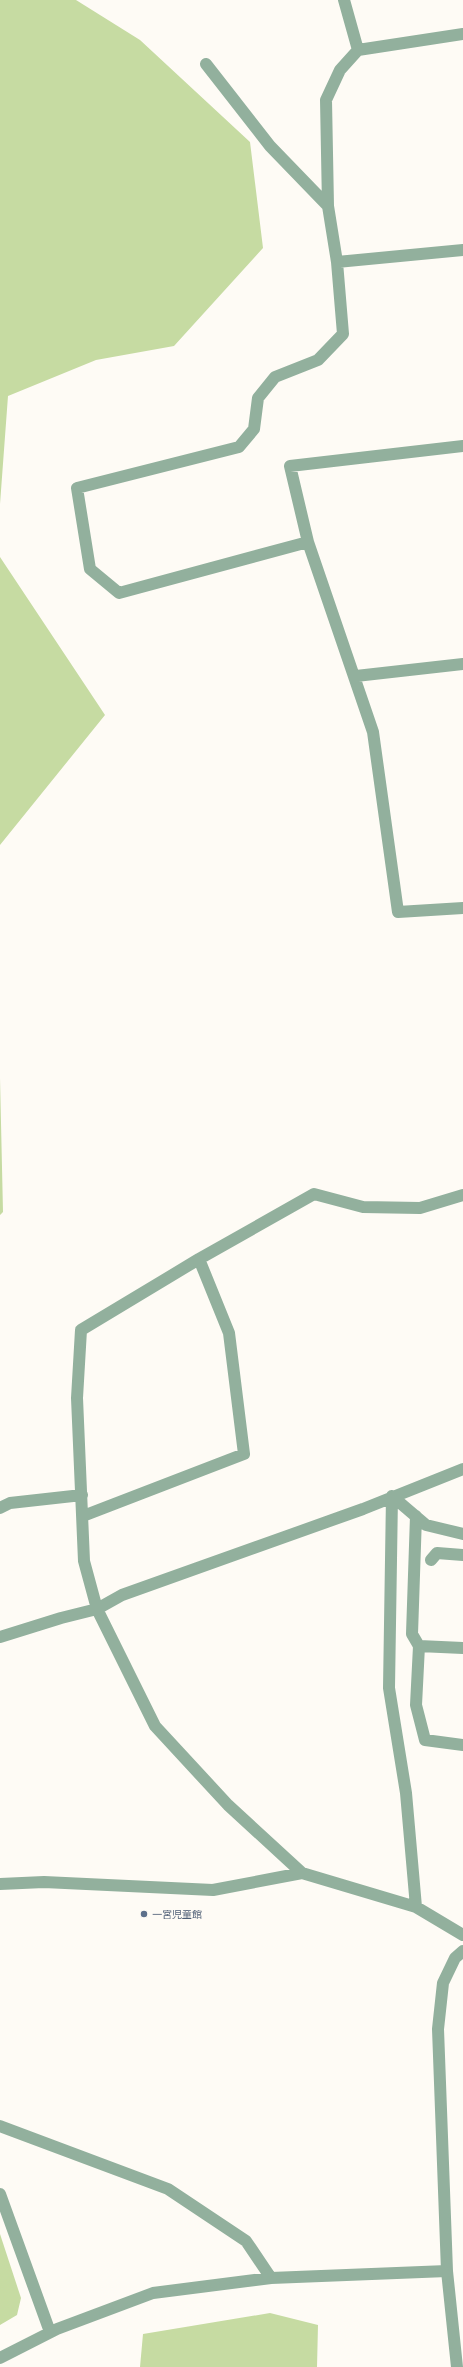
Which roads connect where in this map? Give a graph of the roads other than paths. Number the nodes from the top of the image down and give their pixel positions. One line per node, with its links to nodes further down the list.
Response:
1 (344, 0): 3 (street)
2 (463, 34): 3 (street)
3 (358, 50): 5 (street)
4 (206, 64): 5 (street)
5 (328, 206): 7 (street)
6 (463, 250): 7 (street)
7 (337, 262): 9 (street)
8 (463, 446): 9 (street)
9 (308, 542): 11 (street)
10 (463, 664): 11 (street)
11 (356, 676): 12 (street)
12 (463, 908)
13 (463, 1195): 14 (street)
14 (199, 1259): 16 (street); 19 (street)
15 (463, 1469): 17 (street)
16 (82, 1495): 18 (street); 19 (street)
17 (392, 1496): 20 (street); 24 (street); 31 (street)
18 (0, 1508)
19 (83, 1516): 24 (street)
20 (416, 1516): 21 (street); 26 (street)
21 (463, 1534)
22 (463, 1555): 23 (street)
23 (431, 1560)
24 (97, 1609): 25 (street); 29 (street)
25 (0, 1637)
26 (419, 1646): 27 (street); 28 (street)
27 (463, 1648)
28 (463, 1745)
29 (302, 1872): 30 (street); 31 (street)
30 (0, 1884)
31 (416, 1907): 32 (street)
32 (463, 1935)
33 (463, 1952): 36 (street)
34 (0, 2126): 37 (street)
35 (0, 2194): 38 (street)
36 (447, 2271): 37 (street); 40 (street)
37 (271, 2278): 38 (street)
38 (50, 2332): 39 (street)
39 (0, 2358)
40 (457, 2367)

